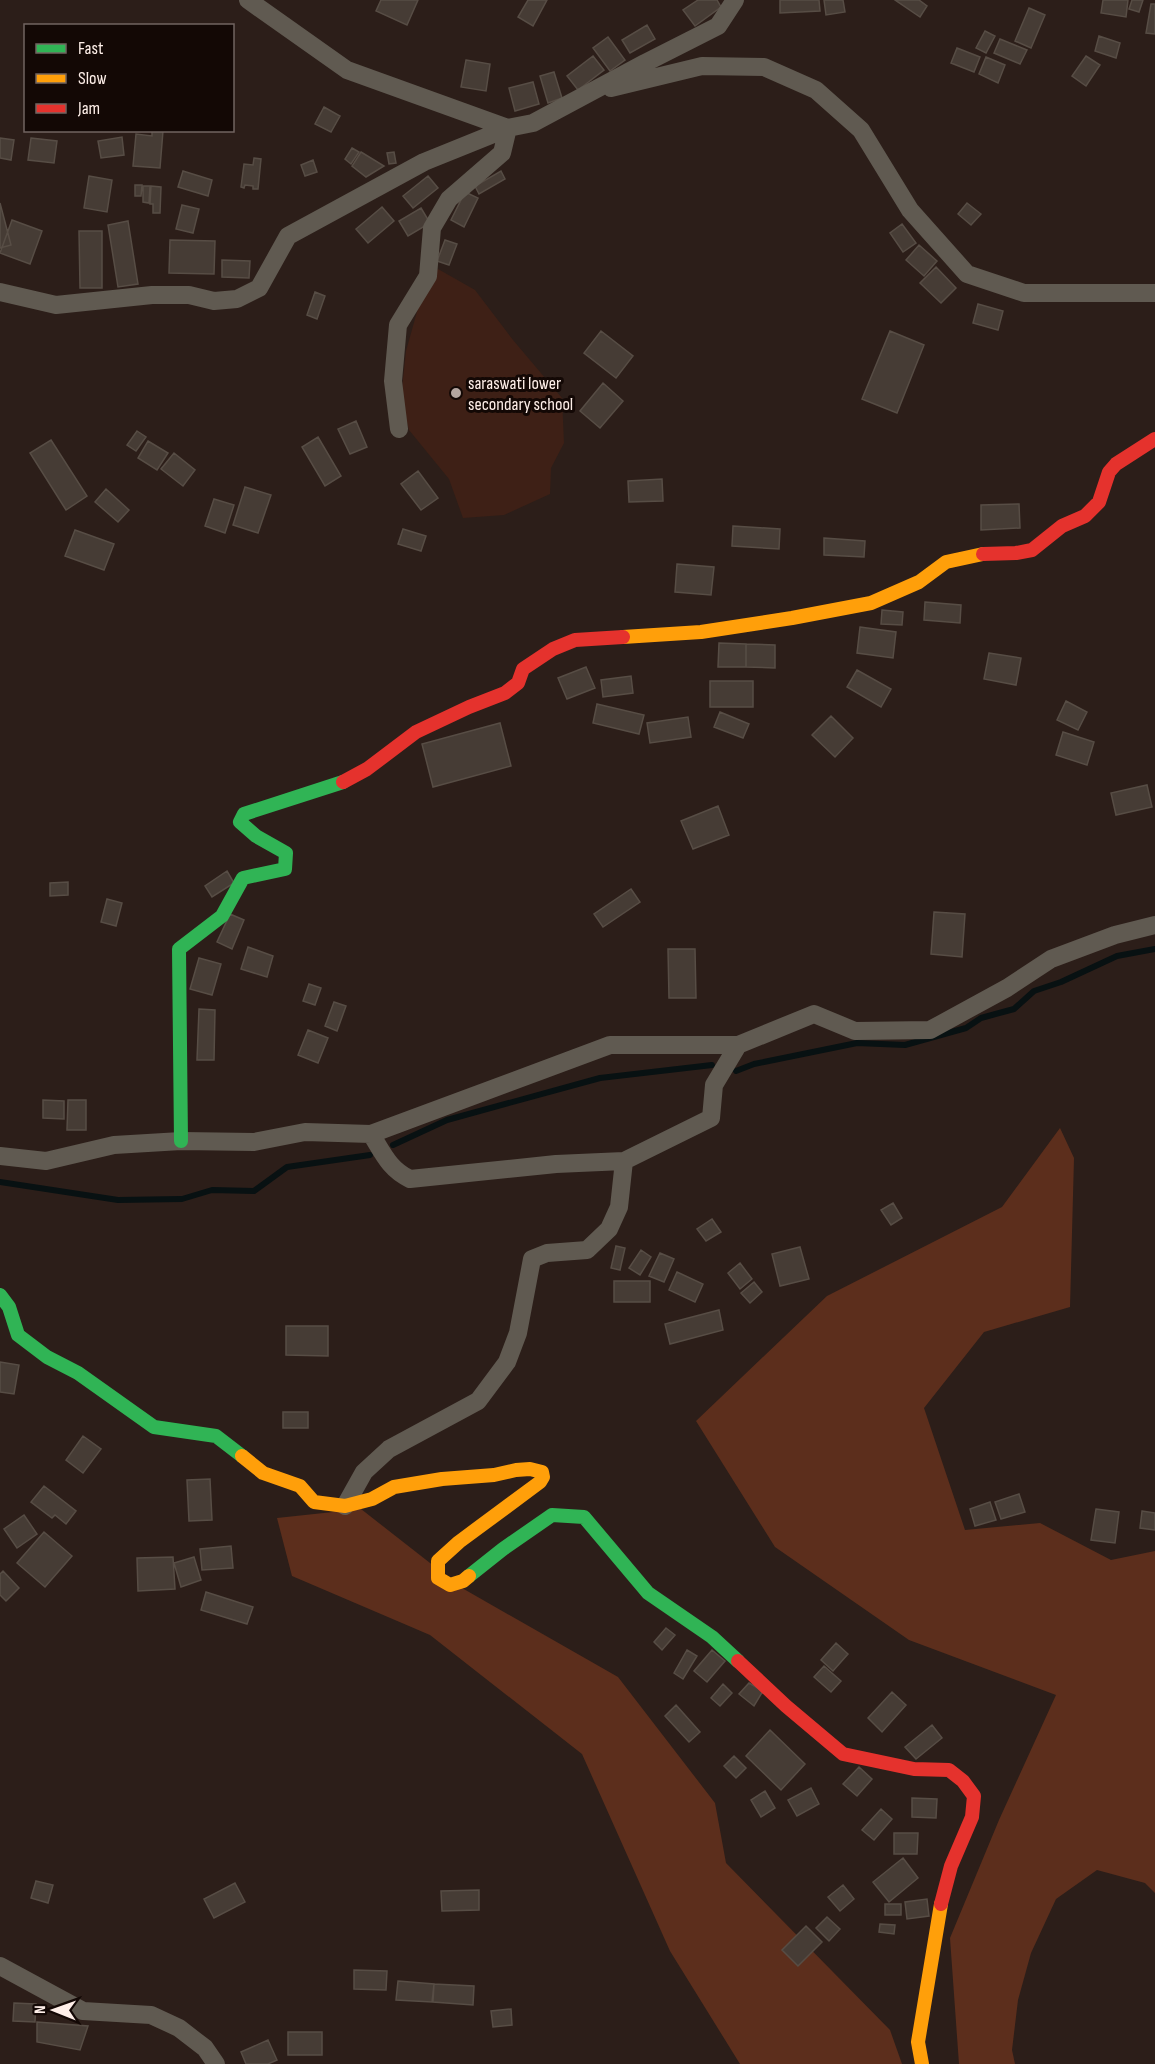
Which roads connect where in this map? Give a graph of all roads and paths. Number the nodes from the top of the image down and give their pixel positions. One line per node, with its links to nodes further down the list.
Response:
1 (248, 0): 4 (street)
2 (735, 0): 3 (street)
3 (586, 94): 4 (street); 6 (street)
4 (508, 128): 5 (street); 7 (street)
5 (0, 292)
6 (1155, 293)
7 (399, 429)
8 (1155, 439): 12 (street)
9 (1155, 925): 10 (street)
10 (738, 1045): 11 (street); 14 (street)
11 (371, 1134): 12 (street); 14 (street)
12 (181, 1141): 13 (street)
13 (0, 1156)
14 (624, 1161): 16 (street)
15 (0, 1295): 16 (street)
16 (345, 1506): 19 (street)
17 (0, 1966): 18 (street)
18 (216, 2064)
19 (922, 2064)

